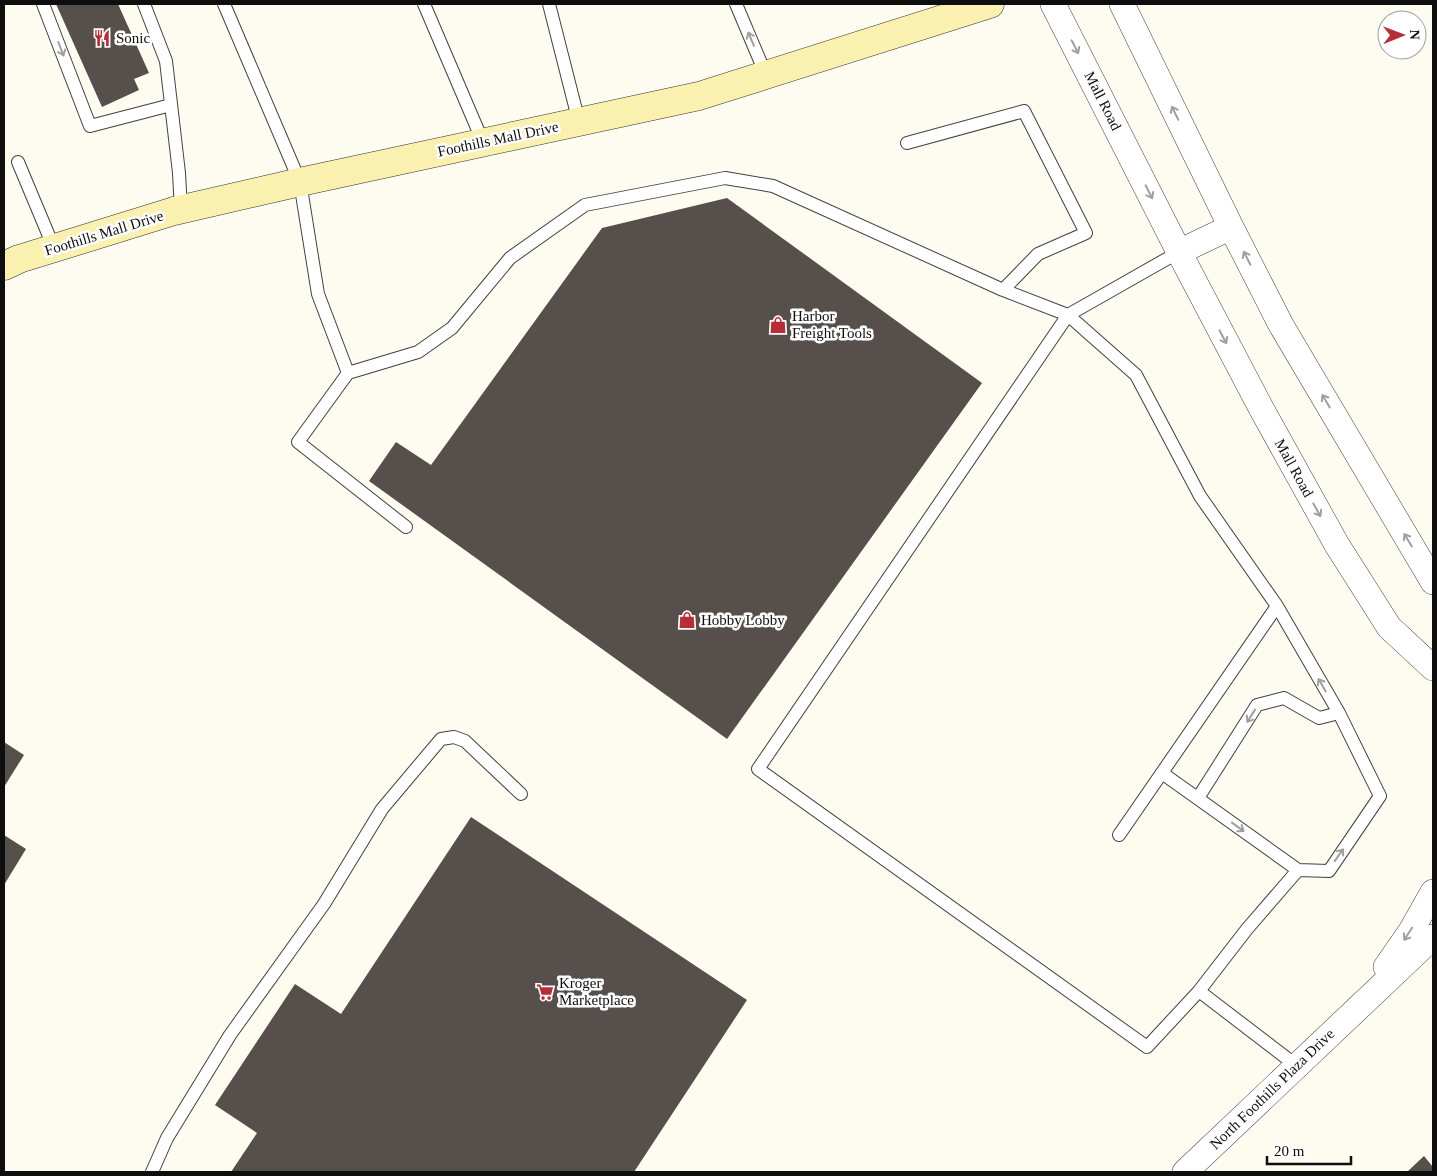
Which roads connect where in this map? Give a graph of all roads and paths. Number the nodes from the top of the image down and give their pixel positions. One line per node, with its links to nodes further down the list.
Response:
1 (43, 4): 11 (lane, one-way to 11)
2 (144, 4): 11 (lane)
3 (224, 4): 16 (lane)
4 (424, 4): 13 (lane)
5 (549, 4): 12 (lane)
6 (736, 4): 10 (lane, one-way to 6)
7 (990, 4): 10 (main road, Foothills Mall Drive)
8 (1054, 4): 20 (street, Mall Road, one-way to 20)
9 (1122, 4): 18 (street, one-way to 9)
10 (766, 75): 12 (main road, Foothills Mall Drive)
11 (171, 105): 17 (lane)
12 (579, 122): 13 (main road, Foothills Mall Drive)
13 (483, 142): 16 (main road, Foothills Mall Drive)
14 (907, 143): 22 (lane)
15 (18, 162): 19 (lane)
16 (300, 182): 17 (main road, Foothills Mall Drive); 24 (lane)
17 (181, 210): 19 (main road, Foothills Mall Drive)
18 (1231, 227): 20 (street); 26 (street, one-way to 18)
19 (54, 248): 21 (main road, Foothills Mall Drive)
20 (1179, 252): 23 (lane); 28 (street, Mall Road, one-way to 28)
21 (4, 266)
22 (1003, 290): 23 (lane); 24 (lane)
23 (1068, 316): 27 (lane); 38 (lane)
24 (348, 373): 25 (lane)
25 (406, 527)
26 (1433, 582)
27 (1277, 606): 29 (lane, one-way to 27); 30 (lane)
28 (1433, 668)
29 (1339, 713): 32 (lane, one-way to 32); 34 (lane, one-way to 29)
30 (1162, 773): 32 (lane); 33 (lane)
31 (521, 794): 41 (lane)
32 (1198, 798): 34 (lane, one-way to 34)
33 (1119, 835)
34 (1298, 870): 38 (lane)
35 (1433, 892): 39 (street, North Foothills Plaza Drive, one-way to 39)
36 (1433, 937): 39 (street, North Foothills Plaza Drive)
37 (1433, 961): 39 (street, North Foothills Plaza Drive)
38 (1199, 991): 40 (lane)
39 (1360, 1006): 40 (street, North Foothills Plaza Drive)
40 (1296, 1066): 42 (street, North Foothills Plaza Drive)
41 (152, 1172)
42 (1185, 1172)

